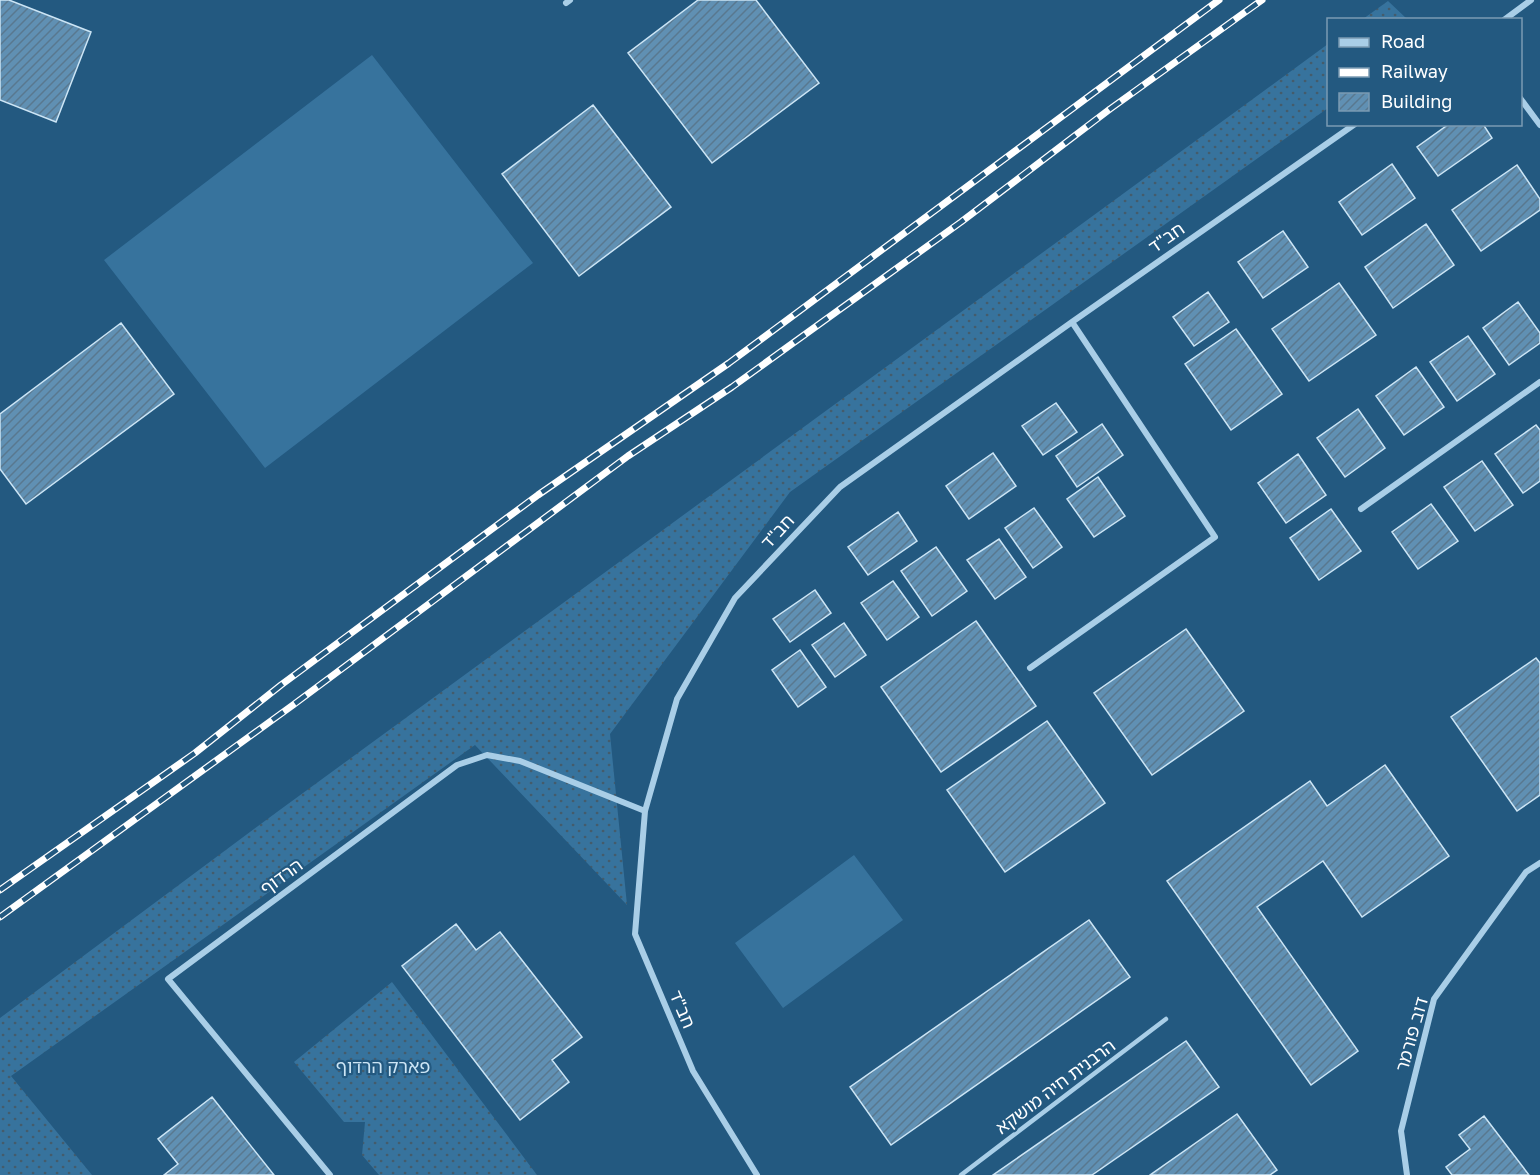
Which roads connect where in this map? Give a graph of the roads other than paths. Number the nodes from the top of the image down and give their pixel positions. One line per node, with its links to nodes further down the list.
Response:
1 (1531, 0): 2 (street)
2 (1507, 18)
3 (1522, 99): 4 (street)
4 (1540, 125)
5 (1352, 126): 6 (street, חב"ד)
6 (1072, 322): 9 (street); 10 (street, חב"ד)
7 (1540, 382): 8 (street)
8 (1361, 509)
9 (1030, 668)
10 (645, 811): 13 (street, הרדוף); 14 (street, חב"ד)
11 (1540, 863): 16 (street, דוב פורמר)
12 (1166, 1019): 15 (lane, הרבנית חיה מושקא)
13 (330, 1175)
14 (757, 1175)
15 (960, 1175)
16 (1407, 1175)

